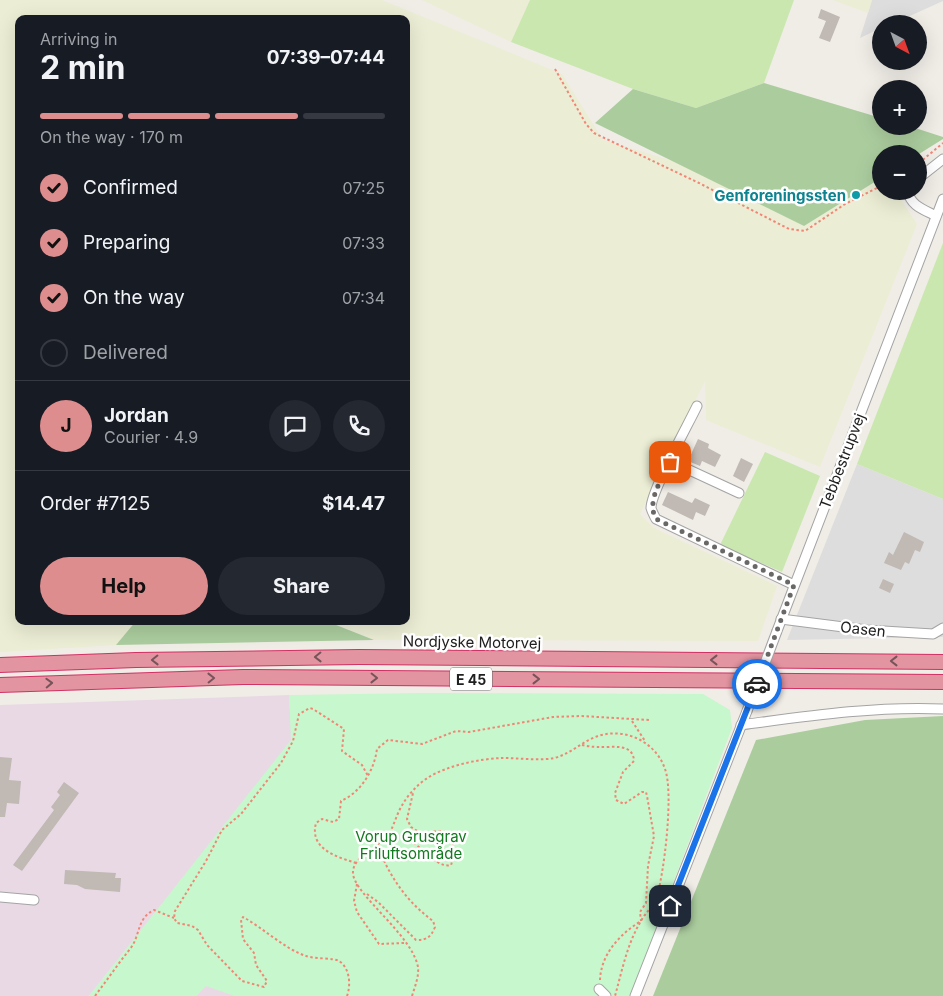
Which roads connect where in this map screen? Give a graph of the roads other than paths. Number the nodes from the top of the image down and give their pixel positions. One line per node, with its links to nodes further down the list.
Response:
1 (943, 159): 2 (street)
2 (927, 172)
3 (943, 199): 5 (street, Tebbestrupvej)
4 (912, 200): 5 (street)
5 (936, 216): 9 (street, Tebbestrupvej)
6 (698, 406): 7 (street)
7 (670, 462): 8 (street); 9 (street)
8 (739, 493)
9 (794, 585): 10 (street, Tebbestrupvej)
10 (782, 619): 11 (street, Oasen); 17 (street, Tebbestrupvej, bridge)
11 (943, 628)
12 (943, 662): 13 (highway, Nordjyske Motorvej / E 45, one-way to 13)
13 (0, 665)
14 (943, 682): 15 (highway, E 45, one-way to 14)
15 (0, 685)
16 (943, 709): 17 (street)
17 (742, 725): 20 (street, Tebbestrupvej)
18 (0, 897): 19 (street)
19 (34, 900)
20 (635, 996)

